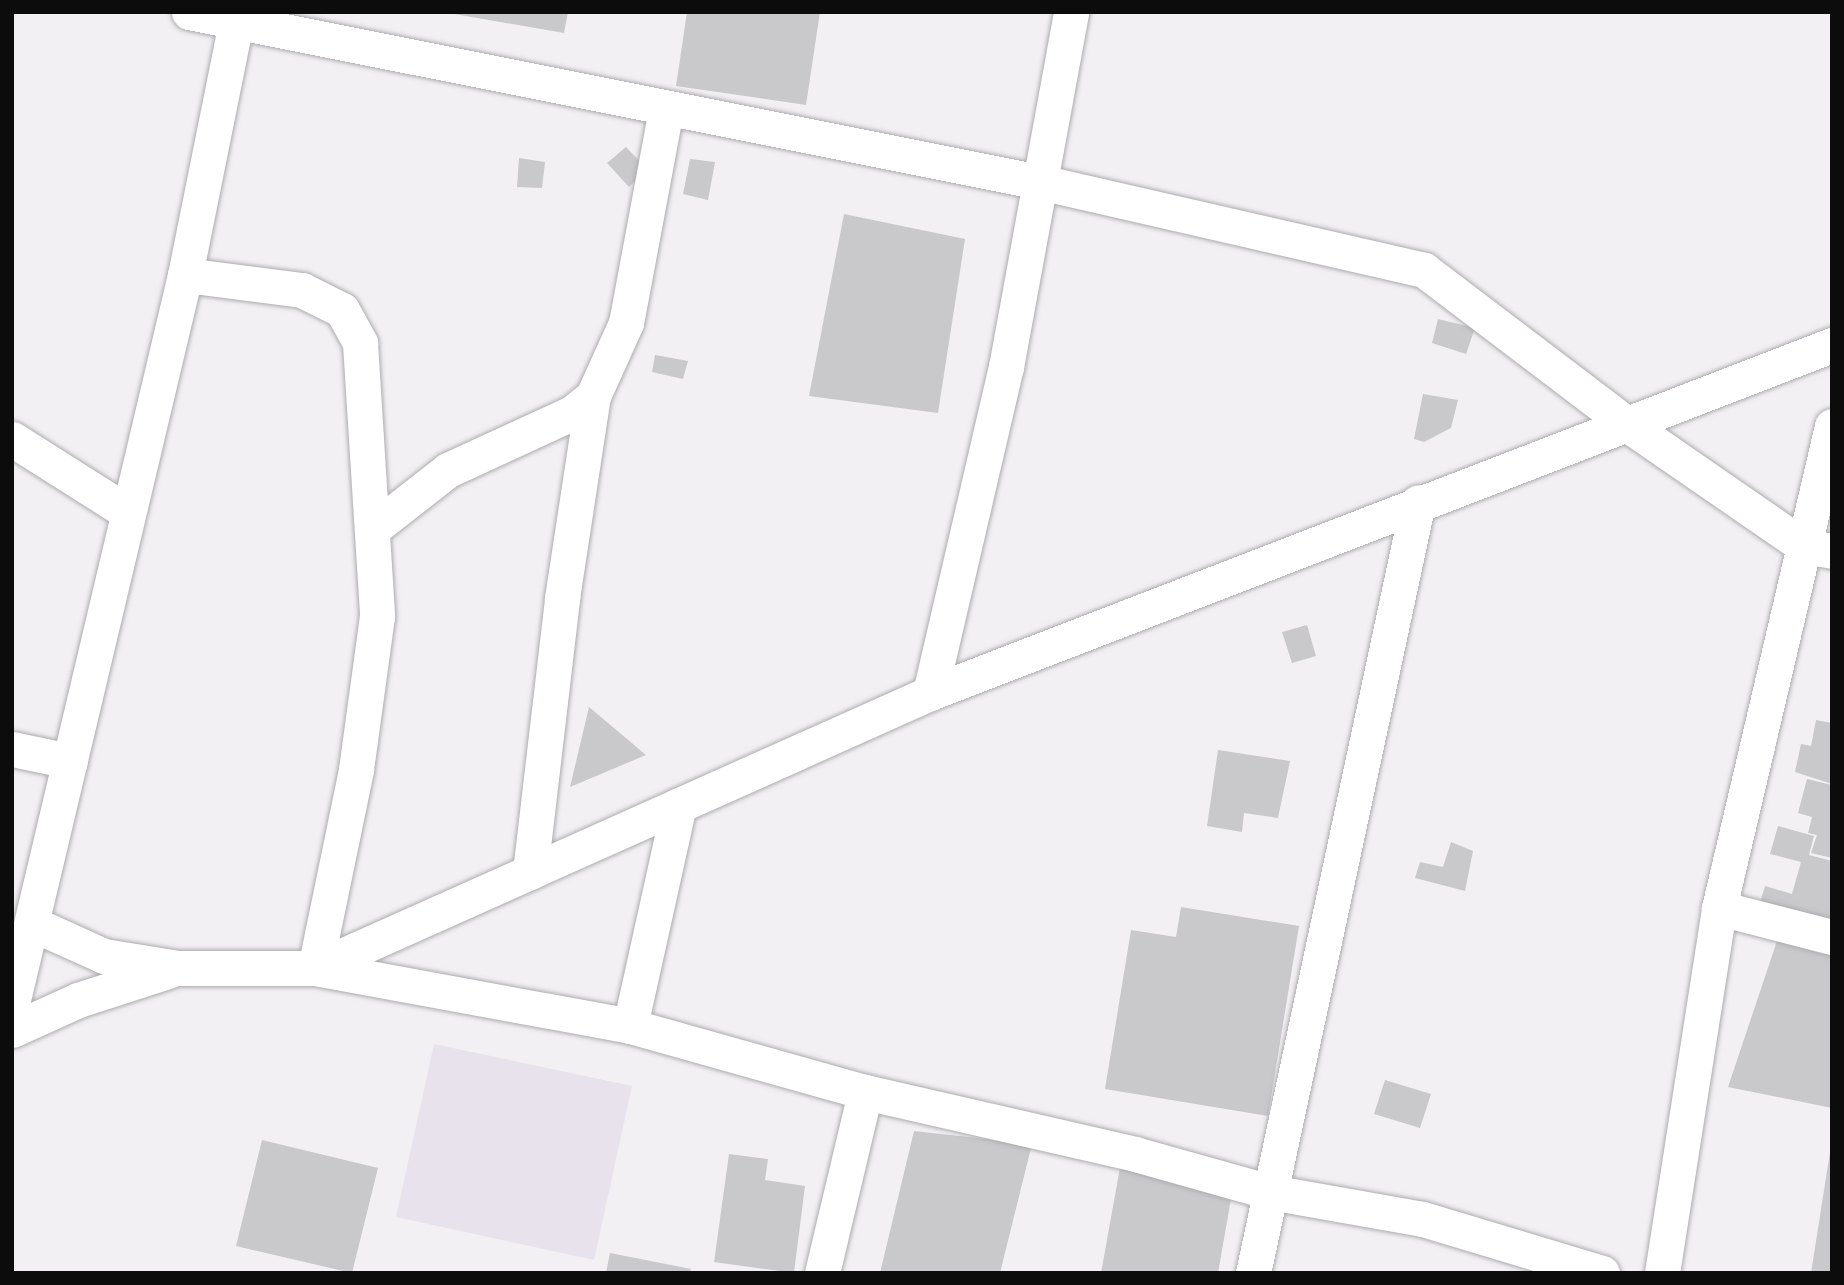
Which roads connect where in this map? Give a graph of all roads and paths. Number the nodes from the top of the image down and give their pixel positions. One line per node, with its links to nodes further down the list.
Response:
1 (189, 12): 3 (street)
2 (1070, 12): 5 (street)
3 (237, 18): 4 (street); 6 (street)
4 (666, 109): 5 (street); 8 (street)
5 (1040, 183): 9 (street); 16 (street)
6 (185, 275): 13 (street); 14 (street)
7 (1832, 345): 9 (street)
8 (593, 396): 14 (street); 20 (street)
9 (1624, 422): 12 (street); 15 (street)
10 (1832, 426): 15 (street)
11 (12, 439): 13 (street)
12 (1418, 502): 16 (street); 30 (street)
13 (126, 511): 18 (street)
14 (375, 527): 25 (street)
15 (1818, 548): 21 (street)
16 (930, 693): 19 (street)
17 (12, 749): 18 (street)
18 (70, 761): 22 (street)
19 (680, 805): 20 (street); 27 (street)
20 (530, 872): 25 (street)
21 (1719, 908): 23 (street); 34 (street)
22 (33, 923): 24 (street); 26 (street)
23 (1832, 937)
24 (178, 968): 25 (street); 28 (street)
25 (315, 968): 27 (street)
26 (12, 1004)
27 (630, 1026): 29 (street)
28 (12, 1030)
29 (866, 1092): 30 (street); 31 (street)
30 (1270, 1192): 32 (street); 33 (street)
31 (822, 1273)
32 (1253, 1273)
33 (1602, 1273)
34 (1662, 1273)

